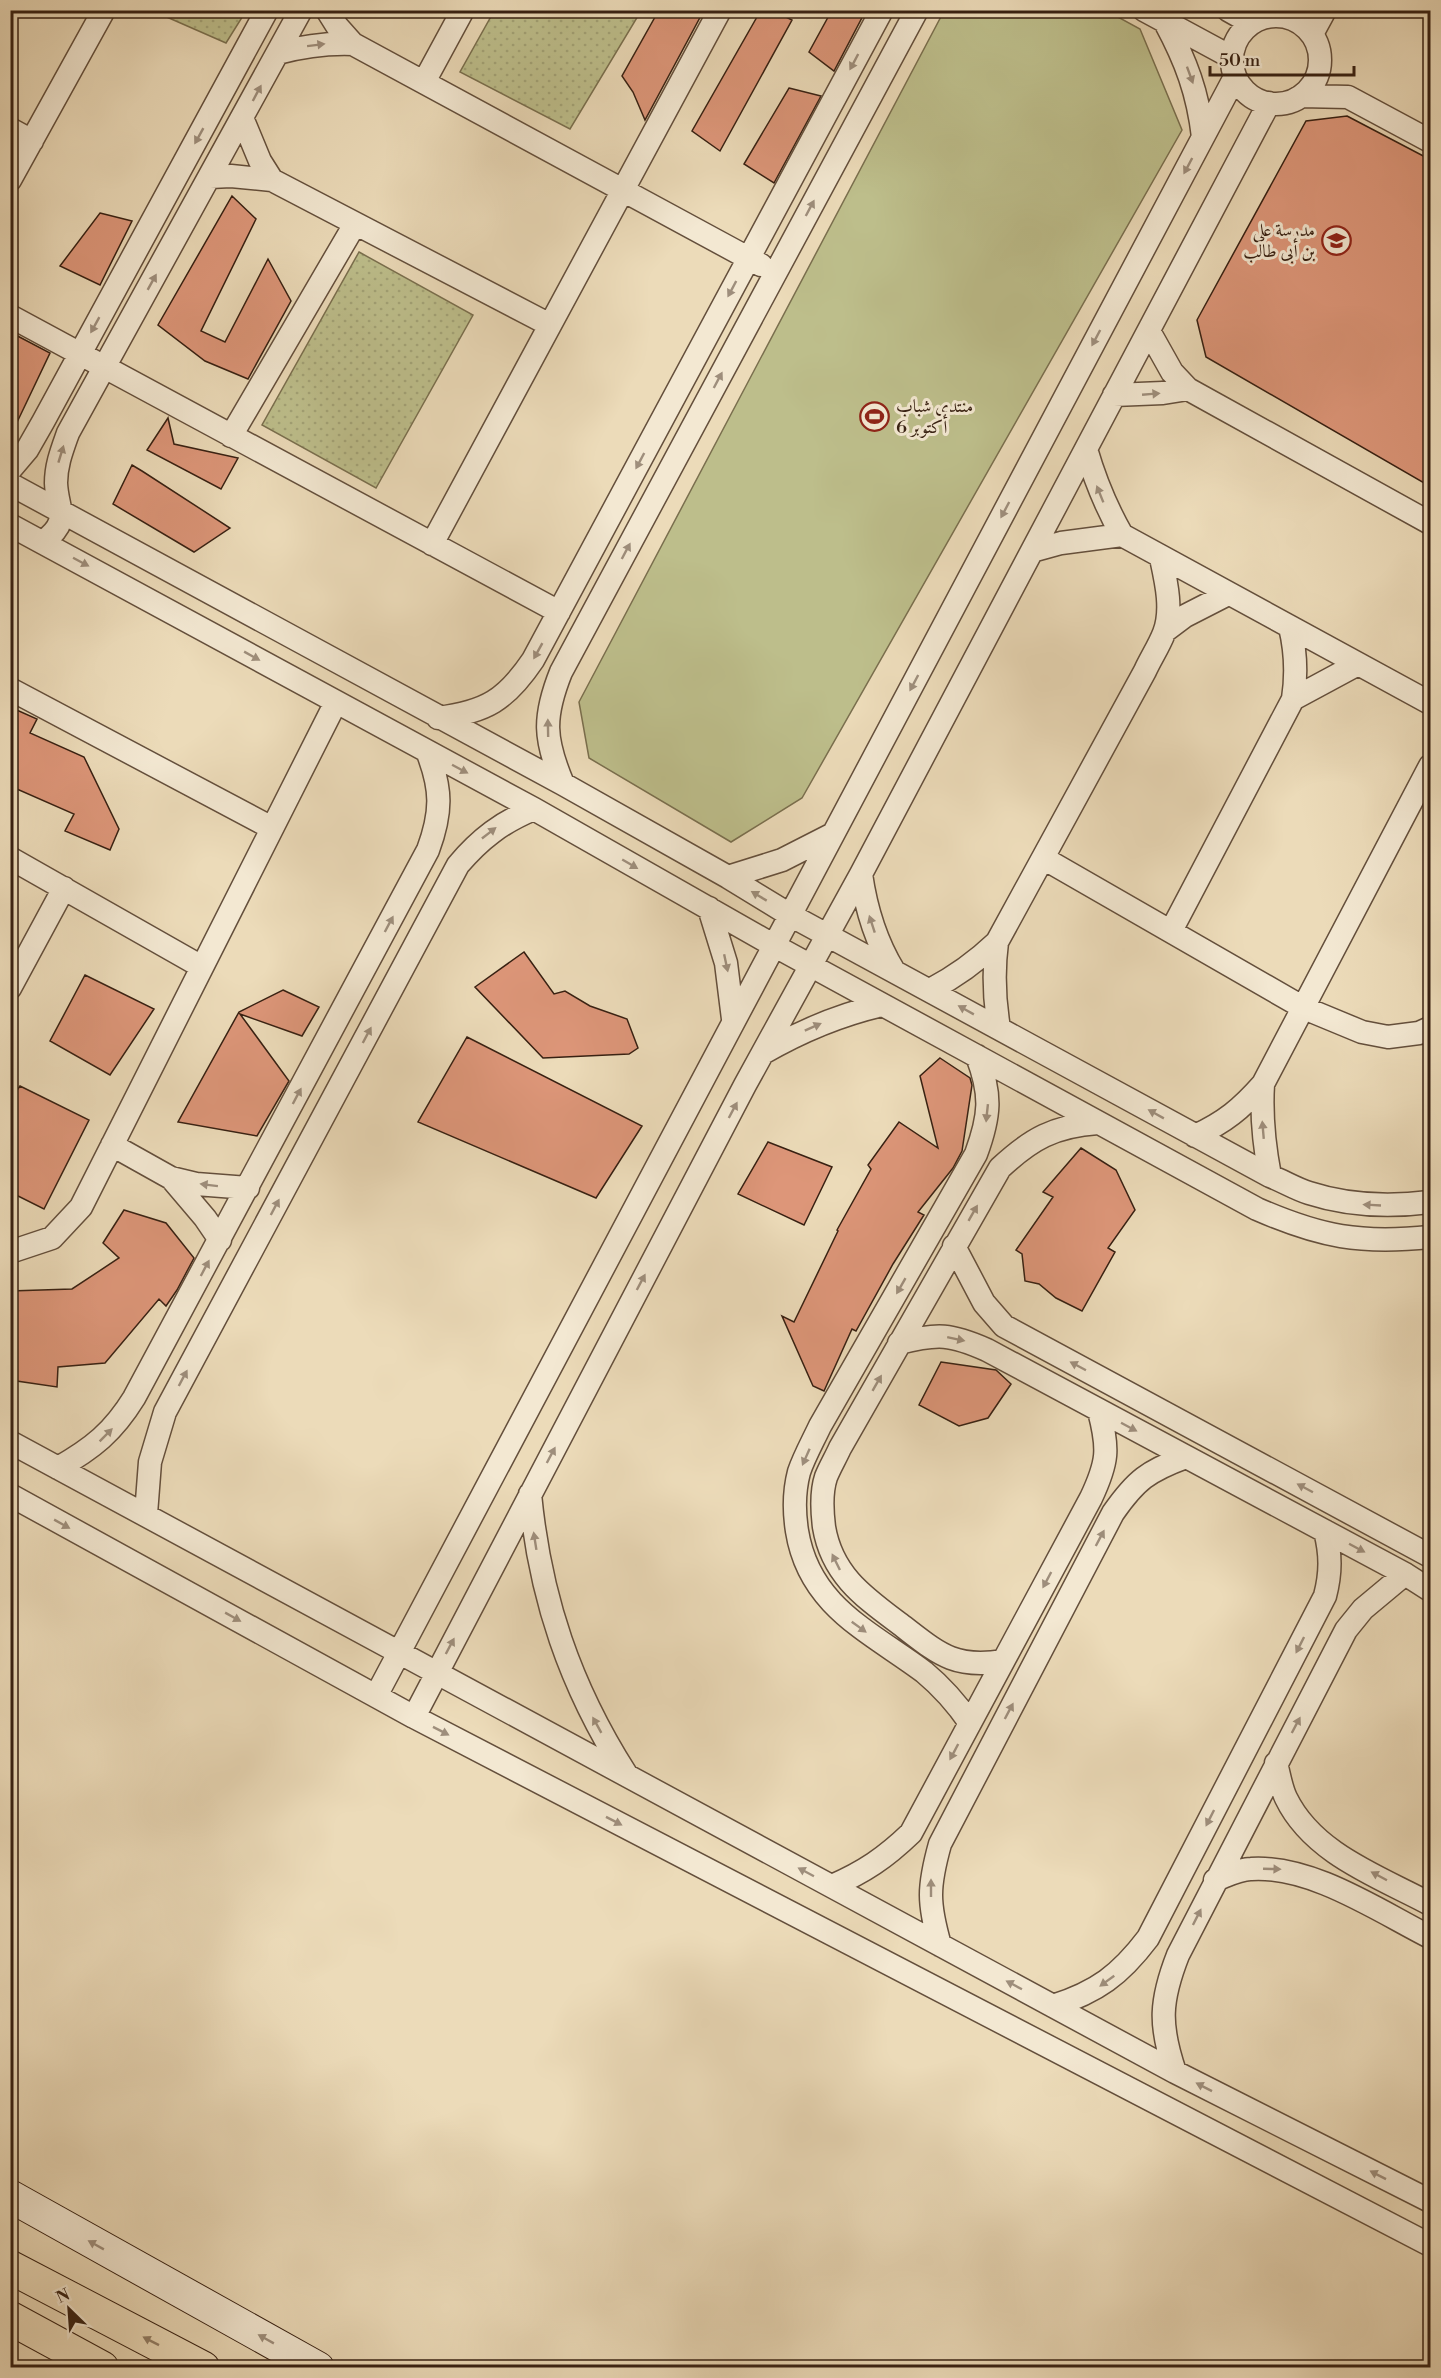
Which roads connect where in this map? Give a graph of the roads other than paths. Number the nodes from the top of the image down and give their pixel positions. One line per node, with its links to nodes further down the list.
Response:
1 (104, 10): 25 (street)
2 (267, 10): 37 (street, one-way to 37)
3 (301, 10): 16 (street)
4 (327, 10): 15 (street)
5 (463, 10): 18 (street)
6 (720, 10): 30 (street)
7 (882, 10): 32 (street, one-way to 32)
8 (917, 10): 33 (street, one-way to 8)
9 (1144, 10): 13 (street)
10 (1228, 10): 12 (street)
11 (1325, 10): 14 (street)
12 (1266, 16): 14 (street); 17 (street)
13 (1165, 22): 17 (street); 24 (street, one-way to 24)
14 (1316, 43): 19 (street); 20 (street)
15 (353, 44): 16 (street, one-way to 15); 18 (street)
16 (278, 52): 22 (street, one-way to 16)
17 (1233, 67): 21 (street); 24 (street)
18 (424, 82): 30 (street)
19 (1301, 96): 20 (street); 21 (street)
20 (1348, 97): 26 (street)
21 (1269, 104): 36 (street)
22 (243, 120): 27 (street); 29 (street)
23 (10, 129): 25 (street)
24 (1203, 137): 68 (street, one-way to 68)
25 (32, 141): 28 (street)
26 (1431, 141)
27 (210, 177): 29 (street); 38 (street, one-way to 27)
28 (10, 180)
29 (272, 180): 31 (street)
30 (623, 190): 32 (street); 35 (street)
31 (355, 224): 35 (street); 41 (street)
32 (749, 258): 33 (street); 54 (street, one-way to 54)
33 (775, 273): 65 (street, one-way to 33)
34 (10, 316): 37 (street)
35 (550, 325): 50 (street)
36 (1149, 331): 39 (street); 40 (street)
37 (79, 355): 38 (street); 43 (street)
38 (104, 368): 41 (street); 45 (street, one-way to 38)
39 (1188, 389): 40 (street, one-way to 39); 46 (street)
40 (1114, 395): 42 (street)
41 (231, 436): 50 (street)
42 (1086, 449): 48 (street, one-way to 42); 51 (street)
43 (10, 470)
44 (10, 484): 45 (street)
45 (62, 511): 49 (street); 62 (street)
46 (1431, 523)
47 (10, 525): 49 (street)
48 (1122, 535): 51 (street); 52 (street)
49 (43, 542): 60 (street, one-way to 60)
50 (432, 544): 54 (street)
51 (1032, 550): 73 (street)
52 (1161, 558): 53 (street); 56 (street)
53 (1228, 594): 55 (street); 56 (street)
54 (559, 612): 62 (street, one-way to 62)
55 (1290, 627): 57 (street); 59 (street)
56 (1165, 631): 71 (street)
57 (1358, 664): 59 (street); 61 (street)
58 (10, 688): 67 (street)
59 (1293, 699): 78 (street)
60 (336, 702): 63 (street); 67 (street)
61 (1431, 703)
62 (438, 718): 65 (street)
63 (427, 751): 66 (street, one-way to 66); 69 (street)
64 (1431, 766): 88 (street)
65 (562, 784): 74 (street)
66 (534, 809): 72 (street, one-way to 66); 76 (street, one-way to 76)
67 (272, 828): 83 (street)
68 (833, 834): 74 (street); 77 (street)
69 (428, 850): 72 (street); 102 (street, one-way to 69)
70 (10, 858): 75 (street)
71 (1043, 858): 78 (street); 80 (street)
72 (458, 865): 113 (street, one-way to 72)
73 (861, 874): 79 (street); 84 (street, one-way to 73)
74 (728, 877): 77 (street, one-way to 74)
75 (64, 888): 83 (street); 85 (street)
76 (709, 908): 81 (street); 89 (street, one-way to 89)
77 (790, 915): 79 (street); 81 (street)
78 (1172, 932): 88 (street)
79 (826, 934): 82 (street); 84 (street)
80 (997, 942): 86 (street); 90 (street)
81 (773, 945): 82 (street); 89 (street)
82 (809, 965): 87 (street); 92 (street)
83 (202, 967): 97 (street)
84 (894, 971): 86 (street)
85 (10, 988)
86 (930, 990): 90 (street, one-way to 86)
87 (882, 1005): 92 (street, one-way to 87); 93 (street)
88 (1304, 1008): 91 (street); 94 (street)
89 (734, 1019): 129 (street)
90 (999, 1028): 96 (street, one-way to 90)
91 (1431, 1029)
92 (762, 1054): 117 (street, one-way to 92)
93 (976, 1056): 95 (street); 98 (street, one-way to 98)
94 (1263, 1084): 96 (street); 100 (street, one-way to 94)
95 (1098, 1123): 99 (street); 104 (street)
96 (1195, 1136): 100 (street)
97 (112, 1145): 101 (street); 107 (street)
98 (976, 1154): 99 (street); 130 (street, one-way to 130)
99 (999, 1168): 106 (street, one-way to 99)
100 (1270, 1176): 103 (street, one-way to 100)
101 (171, 1179): 102 (street, one-way to 101); 105 (street)
102 (248, 1188): 105 (street)
103 (1431, 1202)
104 (1431, 1237)
105 (220, 1240): 111 (street, one-way to 105)
106 (954, 1246): 108 (street); 109 (street)
107 (10, 1252)
108 (1004, 1326): 110 (street); 123 (street, one-way to 108)
109 (899, 1343): 110 (street, one-way to 110); 128 (street, one-way to 109)
110 (987, 1350): 112 (street)
111 (134, 1398): 113 (street); 116 (street, one-way to 111)
112 (1099, 1411): 115 (street, one-way to 115); 119 (street)
113 (165, 1412): 121 (street)
114 (10, 1442): 116 (street)
115 (1186, 1457): 120 (street); 122 (street)
116 (58, 1468): 121 (street)
117 (530, 1494): 132 (street, one-way to 117); 137 (street, one-way to 117)
118 (10, 1496): 133 (street, one-way to 133)
119 (1091, 1498): 120 (street); 131 (street, one-way to 131)
120 (1113, 1513): 139 (street, one-way to 120)
121 (146, 1514): 129 (street)
122 (1325, 1531): 124 (street, one-way to 124); 126 (street)
123 (1431, 1556)
124 (1405, 1574): 125 (street); 127 (street)
125 (1431, 1590)
126 (1315, 1616): 127 (street); 148 (street, one-way to 148)
127 (1346, 1630): 136 (street, one-way to 127)
128 (921, 1640): 130 (street); 131 (street)
129 (400, 1653): 132 (street); 133 (street)
130 (904, 1660): 135 (street)
131 (1003, 1661): 135 (street)
132 (436, 1673): 134 (street); 137 (street)
133 (376, 1696): 134 (street)
134 (414, 1717): 155 (street, one-way to 155)
135 (970, 1723): 138 (street, one-way to 138)
136 (1276, 1762): 140 (street); 141 (street)
137 (627, 1776): 144 (street, one-way to 137)
138 (911, 1833): 139 (street); 144 (street)
139 (940, 1844): 149 (street, one-way to 139)
140 (1336, 1854): 142 (street); 145 (street, one-way to 140)
141 (1215, 1880): 142 (street, one-way to 142); 150 (street, one-way to 141)
142 (1321, 1881): 147 (street)
143 (1431, 1882): 145 (street)
144 (832, 1886): 149 (street)
145 (1411, 1893): 146 (street)
146 (1431, 1904)
147 (1431, 1937)
148 (1148, 1938): 150 (street); 151 (street, one-way to 151)
149 (939, 1945): 151 (street, one-way to 149)
150 (1178, 1955): 152 (street)
151 (1053, 2006): 152 (street)
152 (1175, 2072): 154 (street, one-way to 152)
153 (10, 2196): 160 (main road, one-way to 153)
154 (1431, 2201)
155 (1431, 2245)
156 (10, 2267): 159 (highway, one-way to 156)
157 (10, 2318): 158 (highway)
158 (102, 2367)
159 (203, 2367)
160 (318, 2367)

